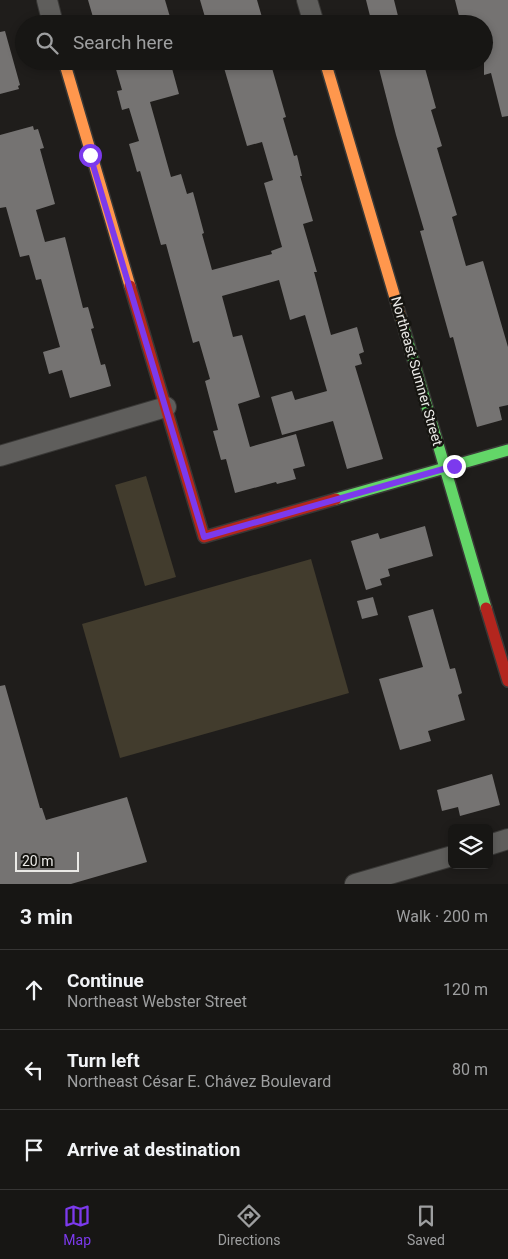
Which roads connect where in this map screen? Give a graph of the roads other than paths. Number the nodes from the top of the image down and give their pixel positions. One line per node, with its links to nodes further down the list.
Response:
1 (47, 0): 3 (street)
2 (307, 0): 4 (street)
3 (51, 15)
4 (311, 15)
5 (66, 70): 7 (street)
6 (328, 70): 10 (street, Northeast Sumner Street)
7 (166, 407): 9 (street); 10 (street)
8 (508, 450): 10 (street)
9 (0, 456)
10 (445, 468): 11 (street, Northeast Sumner Street)
11 (508, 681)
12 (508, 839): 13 (street)
13 (493, 844)
14 (448, 857): 15 (street)
15 (355, 884)

